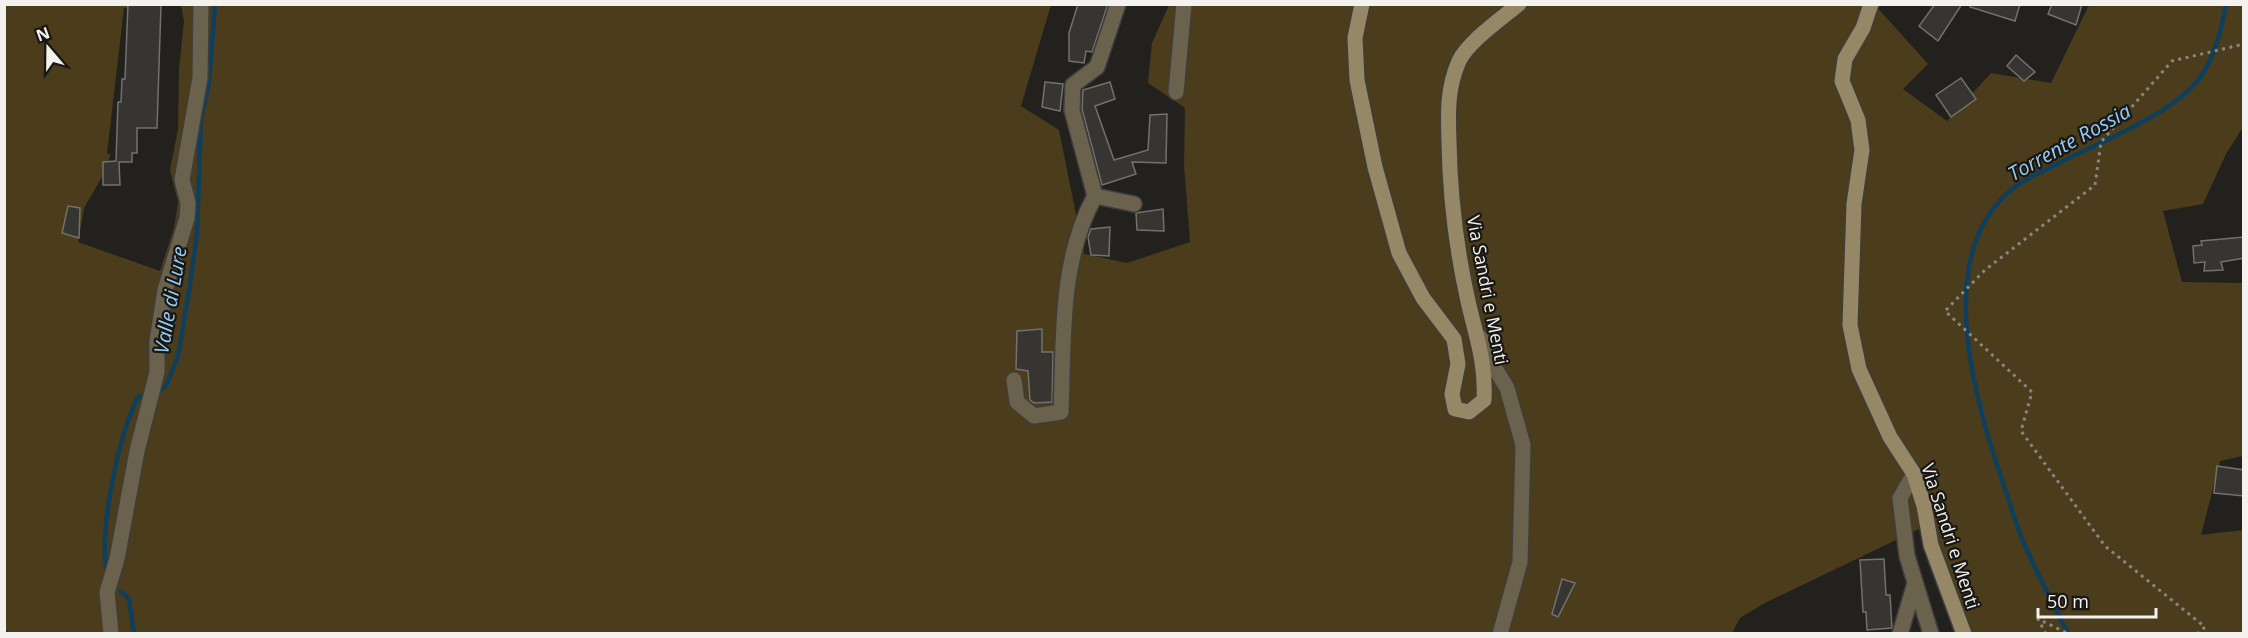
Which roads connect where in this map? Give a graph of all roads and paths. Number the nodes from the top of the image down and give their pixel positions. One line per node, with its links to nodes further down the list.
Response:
1 (201, 4): 15 (street)
2 (1118, 4): 9 (street)
3 (1184, 4): 8 (street)
4 (1362, 4): 11 (main road, Via Sandri e Menti)
5 (1519, 4): 11 (main road, Via Sandri e Menti)
6 (1871, 4): 13 (main road, Via Sandri e Menti)
7 (2244, 44): 22 (path)
8 (1176, 92)
9 (1095, 196): 10 (street); 12 (street)
10 (1134, 204)
11 (1478, 336): 16 (street)
12 (1014, 380)
13 (1914, 474): 14 (street); 19 (main road, Via Sandri e Menti)
14 (1915, 583): 17 (street); 18 (street)
15 (111, 633)
16 (1500, 633)
17 (1900, 633)
18 (1931, 633)
19 (1964, 633)
20 (2046, 633): 21 (path)
21 (2069, 633)
22 (2197, 633)

